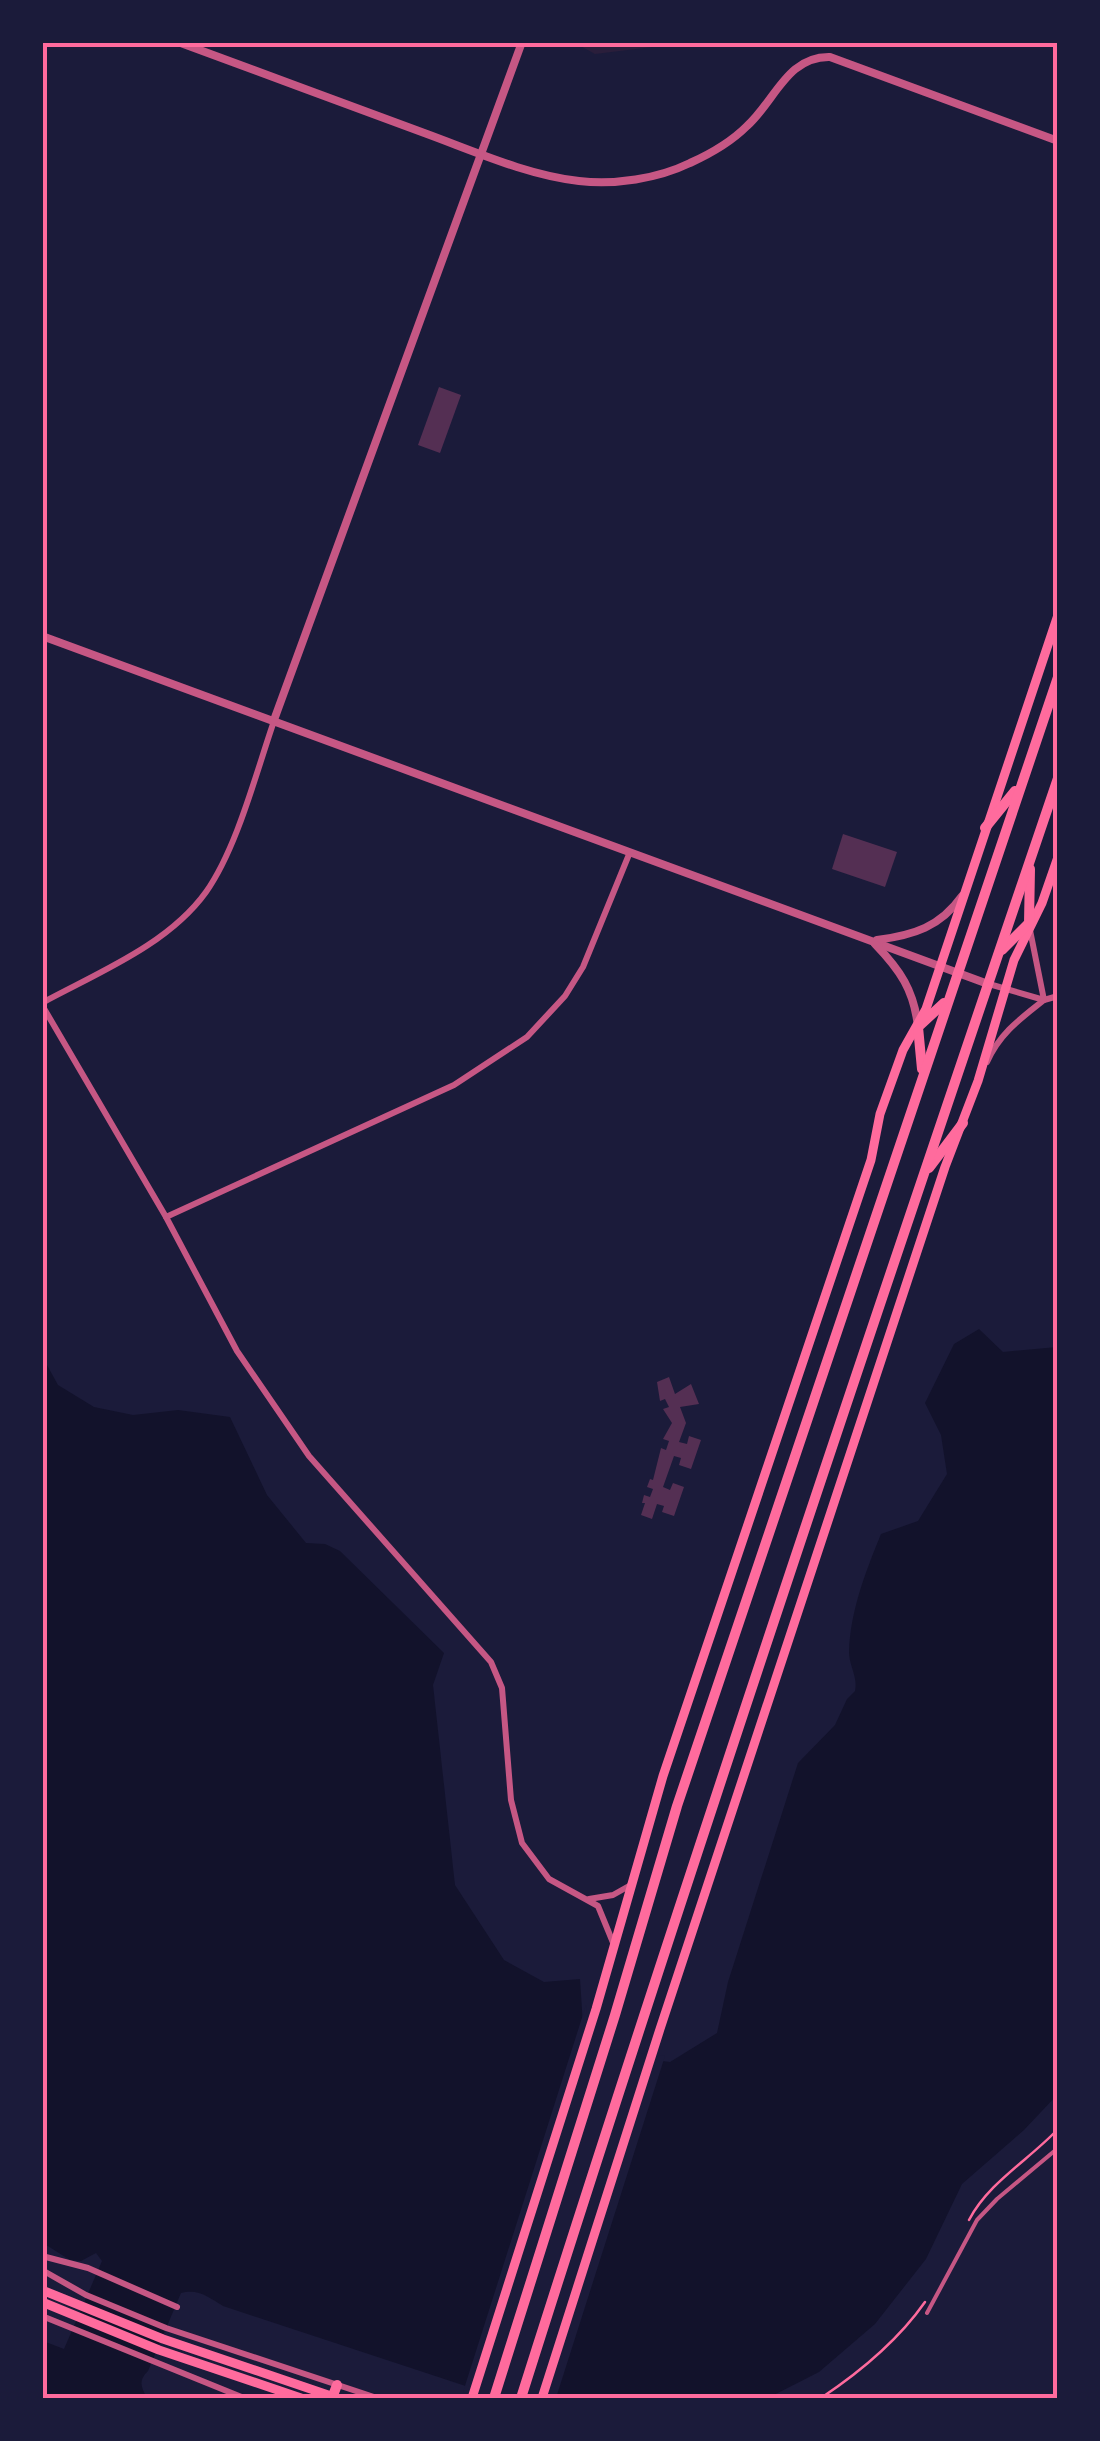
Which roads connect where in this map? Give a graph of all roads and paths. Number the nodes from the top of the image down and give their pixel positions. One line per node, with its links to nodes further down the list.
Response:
1 (178, 42): 4 (street)
2 (522, 42): 4 (street)
3 (1058, 141): 4 (street)
4 (481, 154): 8 (street)
5 (1058, 615): 11 (main road)
6 (42, 636): 8 (street)
7 (1058, 677): 10 (highway)
8 (274, 720): 12 (street); 26 (street)
9 (1058, 778): 14 (highway)
10 (1022, 782): 11 (highway); 20 (highway)
11 (986, 828): 15 (main road)
12 (630, 850): 17 (street); 32 (street)
13 (1058, 857): 16 (main road)
14 (1030, 858): 16 (highway); 18 (highway)
15 (963, 895): 17 (street); 19 (main road)
16 (1029, 924): 18 (highway); 22 (main road); 25 (street)
17 (872, 941): 19 (street); 27 (street)
18 (998, 954): 21 (highway)
19 (939, 966): 20 (street); 27 (main road)
20 (957, 972): 21 (street); 24 (highway)
21 (988, 984): 22 (street); 31 (highway)
22 (1004, 988): 25 (street); 29 (main road)
23 (1058, 996): 25 (street)
24 (948, 1000): 27 (highway); 28 (highway)
25 (1044, 1000): 29 (street)
26 (42, 1004): 32 (street)
27 (918, 1027): 28 (highway); 33 (main road)
28 (922, 1075): 56 (highway)
29 (978, 1081): 30 (main road)
30 (963, 1123): 31 (highway); 58 (main road)
31 (922, 1176): 57 (highway)
32 (166, 1217): 34 (street)
33 (631, 1885): 34 (street); 35 (main road)
34 (588, 1899): 35 (street)
35 (615, 1946): 55 (main road)
36 (1058, 2129): 38 (path)
37 (1058, 2148): 48 (street)
38 (964, 2231)
39 (42, 2256): 40 (street)
40 (62, 2263): 42 (street); 46 (street)
41 (42, 2270): 42 (street)
42 (63, 2281): 51 (street)
43 (42, 2290): 47 (main road)
44 (927, 2298): 59 (path)
45 (42, 2302): 47 (main road)
46 (178, 2307)
47 (78, 2311): 50 (main road)
48 (926, 2313)
49 (42, 2316): 52 (street)
50 (161, 2344): 51 (main road); 53 (main road)
51 (335, 2395): 54 (street)
52 (244, 2398)
53 (301, 2398)
54 (377, 2398)
55 (472, 2398)
56 (494, 2398)
57 (521, 2398)
58 (542, 2398)
59 (821, 2398)

